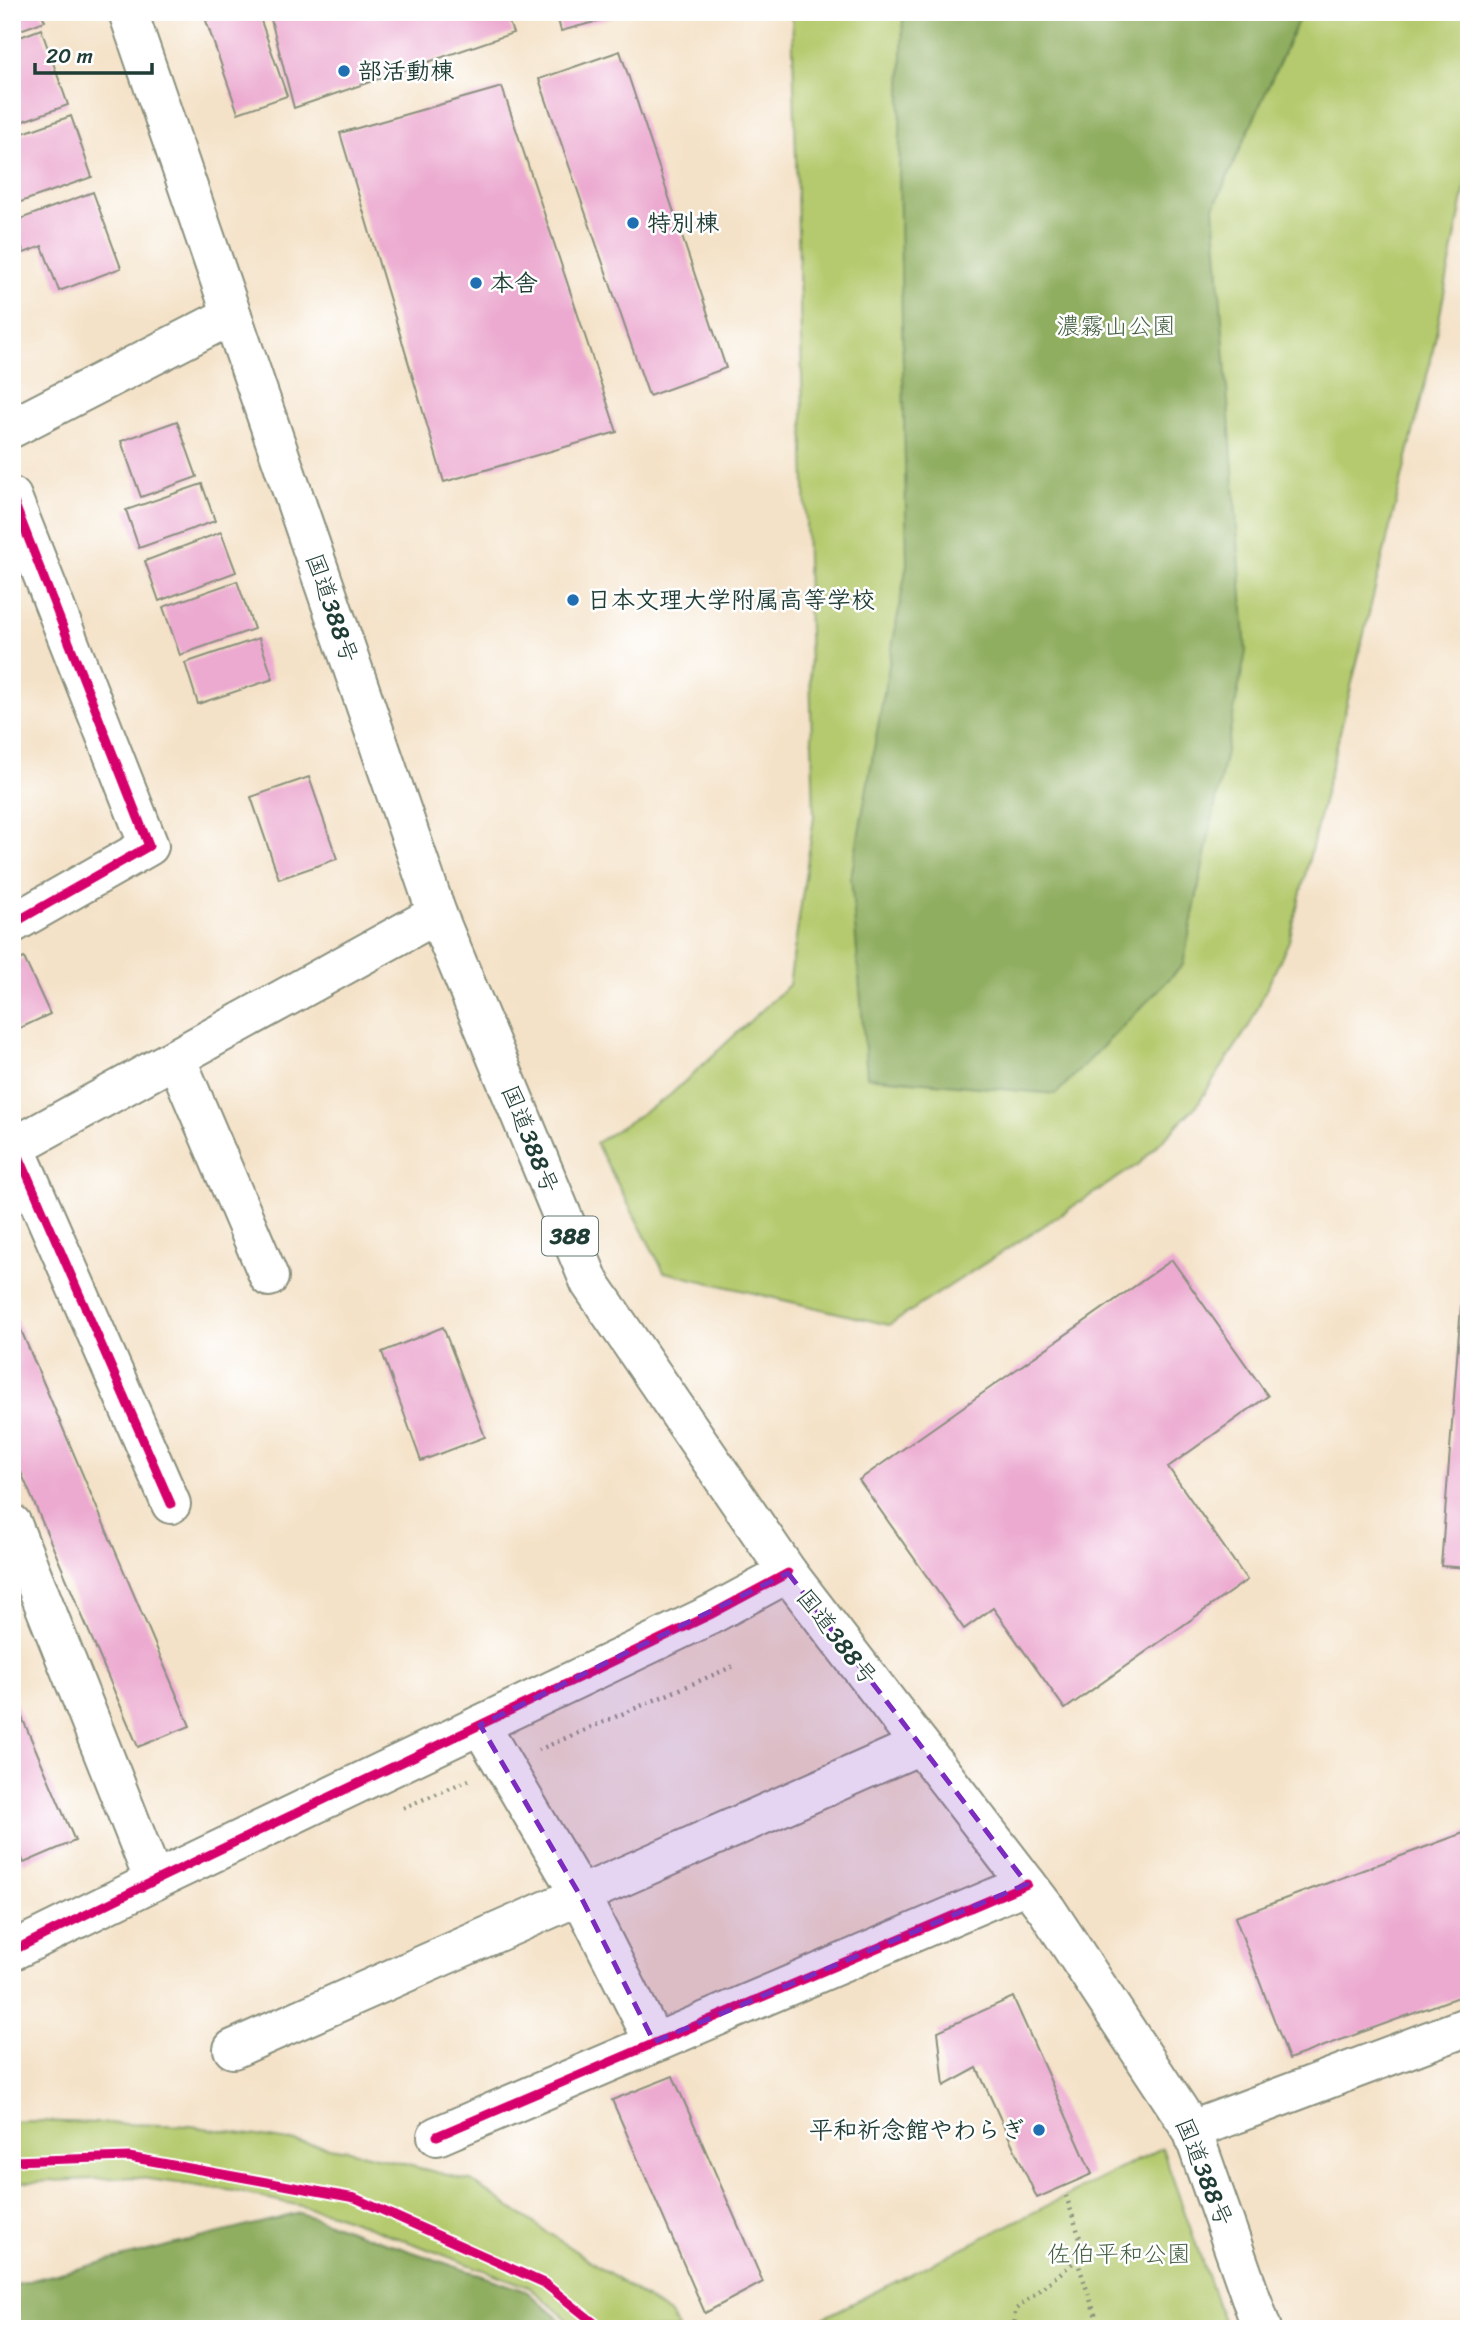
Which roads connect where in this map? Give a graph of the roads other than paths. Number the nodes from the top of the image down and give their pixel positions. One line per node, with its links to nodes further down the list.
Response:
1 (128, 12): 2 (main road, 国道388号 / 388)
2 (232, 315): 3 (main road); 5 (main road, 国道388号 / 388)
3 (12, 428)
4 (12, 498): 6 (main road)
5 (437, 914): 7 (main road); 12 (main road, 国道388号 / 388)
6 (12, 925)
7 (176, 1058): 8 (main road); 9 (main road)
8 (14, 1147): 10 (main road)
9 (269, 1276)
10 (171, 1503)
11 (12, 1524): 15 (main road)
12 (788, 1573): 13 (main road); 14 (main road, 国道388号 / 388)
13 (480, 1725): 15 (main road); 17 (main road)
14 (920, 1745): 16 (main road, 国道388号 / 388); 17 (main road)
15 (154, 1881): 18 (main road)
16 (1027, 1884): 20 (main road); 22 (main road, 国道388号 / 388)
17 (581, 1897): 20 (main road); 21 (main road)
18 (12, 1951)
19 (1469, 2026): 22 (main road)
20 (654, 2042): 23 (main road)
21 (233, 2049)
22 (1192, 2130): 24 (main road, 国道388号 / 388)
23 (437, 2136)
24 (1262, 2329)

